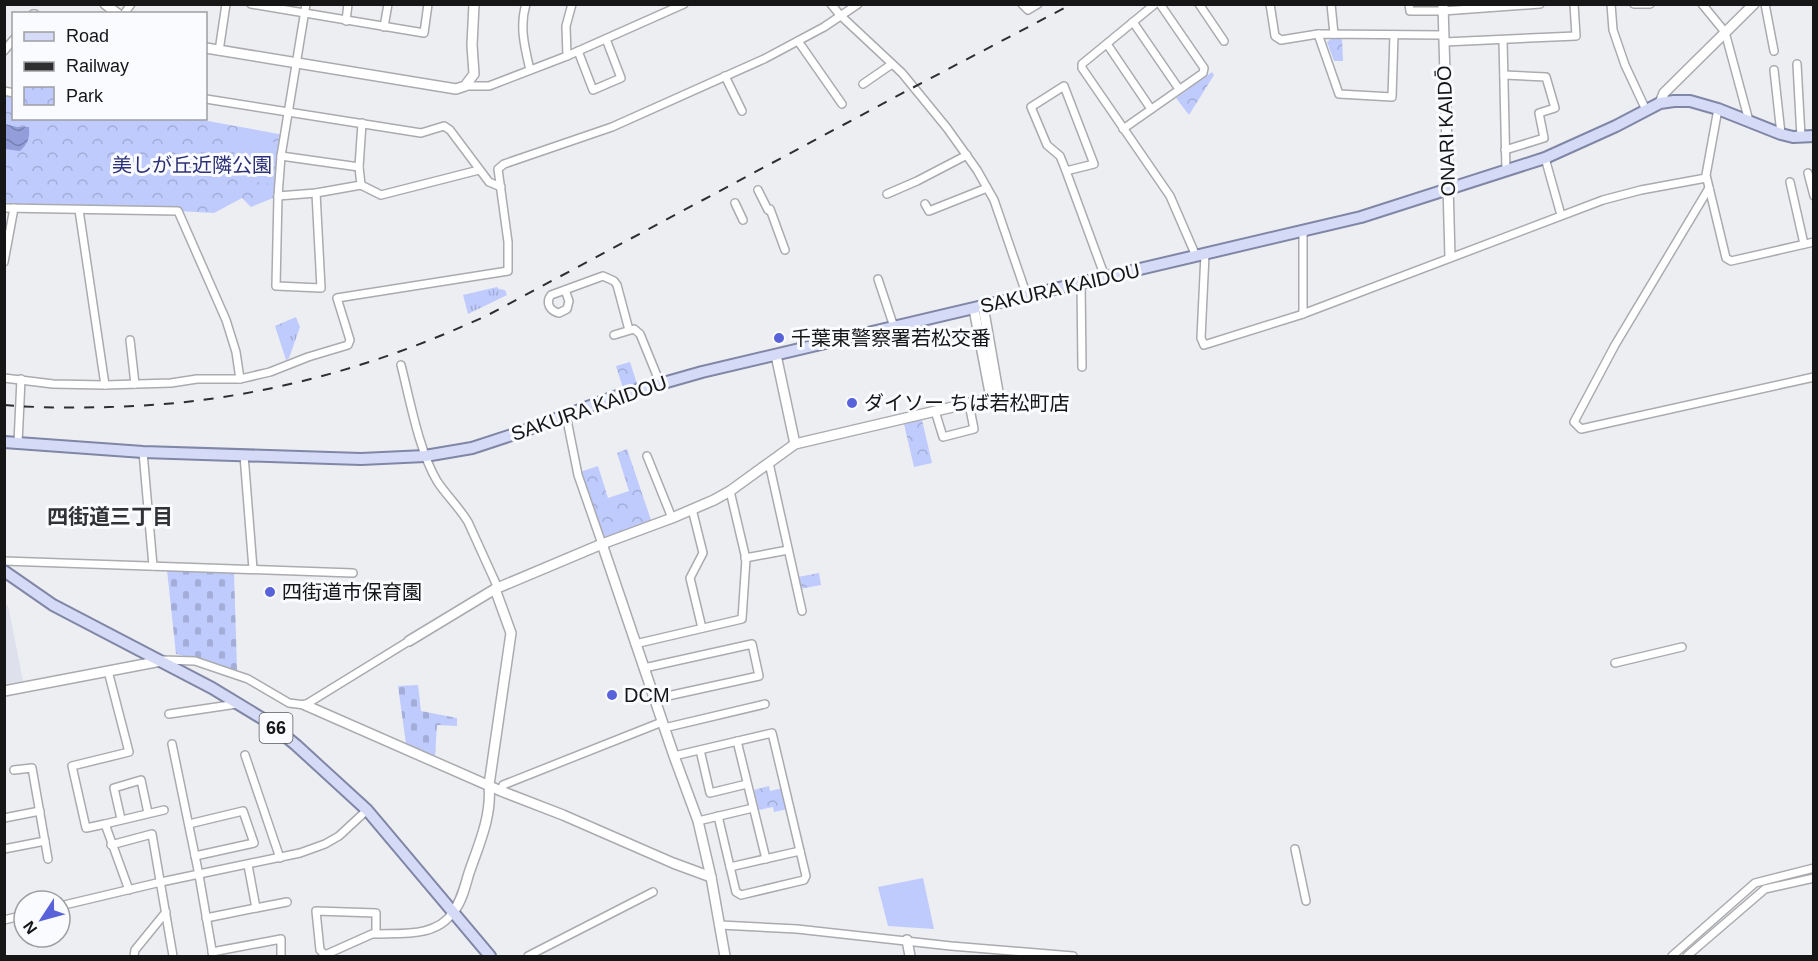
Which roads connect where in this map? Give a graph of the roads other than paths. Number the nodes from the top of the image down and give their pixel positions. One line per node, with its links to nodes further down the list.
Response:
1 (226, 4): 47 (street)
2 (251, 4): 29 (street)
3 (306, 4): 31 (street)
4 (348, 4): 33 (street)
5 (388, 4): 35 (street)
6 (428, 4): 35 (street)
7 (474, 4): 59 (street)
8 (526, 4): 54 (street)
9 (572, 4): 50 (street)
10 (684, 4): 40 (street)
11 (831, 4): 32 (street)
12 (858, 4): 32 (street)
13 (1022, 4): 14 (street)
14 (1038, 4)
15 (1155, 4): 34 (street)
16 (1160, 4): 60 (street)
17 (1199, 4): 44 (street)
18 (1270, 4): 37 (street)
19 (1332, 4): 38 (street)
20 (1409, 4): 30 (street)
21 (1540, 4): 30 (street)
22 (1574, 4): 43 (street)
23 (1611, 4): 66 (street)
24 (1634, 4): 25 (street)
25 (1650, 4)
26 (1702, 4): 36 (street)
27 (1754, 4): 36 (street)
28 (1765, 4): 49 (street)
29 (266, 6): 31 (street)
30 (1443, 8): 41 (street, ONARI KAIDŌ)
31 (304, 14): 33 (street); 51 (street)
32 (840, 15): 42 (street); 52 (street)
33 (346, 21): 35 (street)
34 (1133, 22): 45 (street); 60 (street)
35 (384, 27)
36 (1725, 32): 62 (street); 69 (street)
37 (1318, 34): 38 (street); 39 (street)
38 (1334, 34): 39 (street)
39 (1394, 35): 41 (street)
40 (606, 39): 48 (street); 48 (street)
41 (1444, 39): 43 (street); 91 (street, ONARI KAIDŌ)
42 (798, 40): 57 (street); 63 (street)
43 (1503, 40): 56 (street)
44 (1224, 41)
45 (1107, 44): 64 (street); 71 (street)
46 (207, 48): 47 (street)
47 (219, 51): 51 (street)
48 (578, 51): 50 (street)
49 (1774, 51)
50 (567, 56): 54 (street)
51 (296, 64): 59 (street); 67 (street)
52 (892, 64): 58 (street); 76 (street)
53 (1797, 64): 73 (street)
54 (530, 70): 59 (street)
55 (1774, 70): 72 (street)
56 (1504, 75): 75 (street); 75 (street)
57 (724, 76): 68 (street); 87 (street)
58 (863, 84)
59 (465, 86)
60 (1179, 90): 64 (street)
61 (207, 99): 67 (street)
62 (1660, 103): 65 (main road, SAKURA KAIDOU); 66 (main road, SAKURA KAIDOU)
63 (842, 104)
64 (1151, 109): 71 (street)
65 (1718, 109): 69 (main road, SAKURA KAIDOU); 84 (street)
66 (1646, 110): 78 (main road, SAKURA KAIDOU)
67 (288, 111): 70 (street); 77 (street)
68 (742, 111)
69 (1749, 121): 72 (main road, SAKURA KAIDOU)
70 (362, 123): 79 (street); 80 (street)
71 (1123, 129): 107 (street)
72 (1781, 134): 73 (main road, SAKURA KAIDOU)
73 (1801, 136): 74 (main road, SAKURA KAIDOU)
74 (1814, 136)
75 (1505, 150): 82 (street)
76 (967, 155): 88 (street); 93 (street)
77 (281, 156): 79 (street); 94 (street)
78 (1545, 159): 82 (main road, SAKURA KAIDOU); 101 (street)
79 (358, 167): 86 (street)
80 (479, 170): 86 (street); 87 (street)
81 (1066, 171): 81 (street); 110 (street)
82 (1506, 171): 91 (main road, SAKURA KAIDOU)
83 (1808, 173): 95 (street)
84 (1706, 178): 89 (street); 101 (street)
85 (1790, 182): 105 (street)
86 (361, 185): 92 (street)
87 (501, 187): 127 (street)
88 (987, 188): 97 (street); 114 (street)
89 (1709, 188): 105 (street); 124 (street)
90 (758, 190): 106 (street)
91 (1448, 190): 103 (main road, SAKURA KAIDOU); 108 (street, ONARI KAIDŌ)
92 (316, 193): 94 (street); 94 (street)
93 (887, 194)
94 (278, 196)
95 (1814, 196)
96 (735, 203): 102 (street)
97 (925, 204)
98 (4, 208): 99 (street)
99 (14, 208): 100 (street); 109 (street)
100 (78, 210): 127 (street); 130 (street)
101 (1561, 215): 108 (street)
102 (743, 220)
103 (1303, 231): 107 (main road, SAKURA KAIDOU); 116 (street)
104 (1814, 242): 105 (street)
105 (1804, 244)
106 (785, 250)
107 (1200, 255): 110 (main road, SAKURA KAIDOU); 116 (street)
108 (1450, 256): 116 (street)
109 (4, 261)
110 (1105, 278): 112 (main road, SAKURA KAIDOU)
111 (878, 279): 117 (street)
112 (1081, 283): 114 (main road, SAKURA KAIDOU); 123 (street)
113 (565, 290): 118 (street)
114 (1027, 296): 115 (main road, SAKURA KAIDOU)
115 (979, 308): 117 (main road, SAKURA KAIDOU); 131 (street)
116 (1303, 314)
117 (894, 327): 121 (main road, SAKURA KAIDOU)
118 (629, 330): 119 (street); 128 (street)
119 (614, 335)
120 (130, 340): 129 (street)
121 (776, 355): 128 (main road, SAKURA KAIDOU); 136 (street)
122 (401, 365): 139 (street)
123 (1082, 367)
124 (1814, 377)
125 (4, 378): 126 (street)
126 (21, 379): 130 (street); 135 (street)
127 (240, 379): 129 (street)
128 (660, 383): 133 (main road, SAKURA KAIDOU)
129 (135, 384): 130 (street)
130 (105, 385)
131 (969, 404): 132 (street); 132 (street)
132 (935, 411): 136 (street)
133 (566, 415): 139 (main road, SAKURA KAIDOU); 145 (street)
134 (4, 442): 135 (main road, SAKURA KAIDOU)
135 (18, 443): 137 (main road, SAKURA KAIDOU)
136 (795, 444): 141 (street)
137 (143, 452): 138 (main road, SAKURA KAIDOU); 149 (street)
138 (244, 455): 139 (main road, SAKURA KAIDOU); 150 (street)
139 (425, 456): 153 (street)
140 (647, 456): 144 (street)
141 (769, 463): 142 (street); 146 (street)
142 (730, 491): 143 (street); 147 (street)
143 (692, 509): 144 (street); 155 (street)
144 (672, 518): 145 (street)
145 (602, 544): 153 (street); 157 (street)
146 (788, 550): 147 (street); 154 (street)
147 (745, 558): 155 (street)
148 (4, 561): 149 (street)
149 (153, 566): 150 (street)
150 (253, 569): 152 (street)
151 (4, 571): 159 (main road, 66)
152 (353, 573)
153 (496, 588): 156 (street); 177 (street)
154 (802, 611)
155 (702, 628): 157 (street)
156 (409, 641): 167 (street)
157 (635, 644): 161 (street)
158 (1682, 647): 160 (street)
159 (161, 661): 162 (street); 165 (main road, 66); 167 (street)
160 (1616, 663)
161 (644, 668): 164 (street); 164 (street)
162 (108, 671): 163 (street); 188 (street)
163 (4, 691)
164 (654, 699): 169 (street)
165 (239, 704): 168 (street); 182 (main road, 66)
166 (765, 704): 169 (street)
167 (305, 705): 177 (street)
168 (169, 714)
169 (663, 724): 174 (street); 178 (street)
170 (737, 741): 172 (street); 176 (street); 194 (street)
171 (172, 744): 189 (street)
172 (699, 750): 174 (street); 176 (street)
173 (244, 755): 196 (street)
174 (674, 756): 187 (street)
175 (14, 770): 180 (street)
176 (747, 784): 179 (street)
177 (489, 785): 178 (street); 213 (street)
178 (501, 791): 203 (street)
179 (753, 807): 184 (street); 198 (street)
180 (40, 810): 185 (street); 190 (street)
181 (164, 810): 183 (street)
182 (367, 810): 196 (street); 213 (main road, 66)
183 (148, 813): 186 (street); 186 (street)
184 (718, 816): 187 (street); 200 (street)
185 (4, 818)
186 (121, 819): 188 (street)
187 (698, 821): 203 (street)
188 (105, 824): 191 (street)
189 (189, 824): 195 (street); 195 (street)
190 (45, 841): 192 (street); 197 (street)
191 (111, 845): 205 (street); 206 (street)
192 (4, 849)
193 (1295, 849): 208 (street)
194 (800, 851): 198 (street); 200 (street)
195 (195, 856): 202 (street)
196 (280, 858): 199 (street)
197 (48, 859)
198 (766, 859): 200 (street)
199 (248, 865): 202 (street); 211 (street)
200 (730, 867)
201 (1814, 868): 227 (street)
202 (199, 875): 205 (street); 214 (street)
203 (711, 877): 215 (street)
204 (1814, 878): 228 (street)
205 (161, 882): 206 (street); 212 (street)
206 (129, 890): 210 (street)
207 (653, 892): 223 (street)
208 (1306, 901)
209 (287, 902): 211 (street)
210 (72, 903)
211 (256, 908): 214 (street)
212 (166, 912): 219 (street); 220 (street)
213 (453, 912): 216 (street); 222 (main road, 66)
214 (206, 918): 218 (street)
215 (720, 925): 217 (street); 224 (street)
216 (376, 934): 216 (street)
217 (907, 940): 225 (street); 226 (street)
218 (212, 954): 221 (street)
219 (134, 957)
220 (173, 957)
221 (281, 957)
222 (490, 957)
223 (528, 957)
224 (725, 957)
225 (910, 957)
226 (1073, 957)
227 (1672, 957)
228 (1687, 957)

